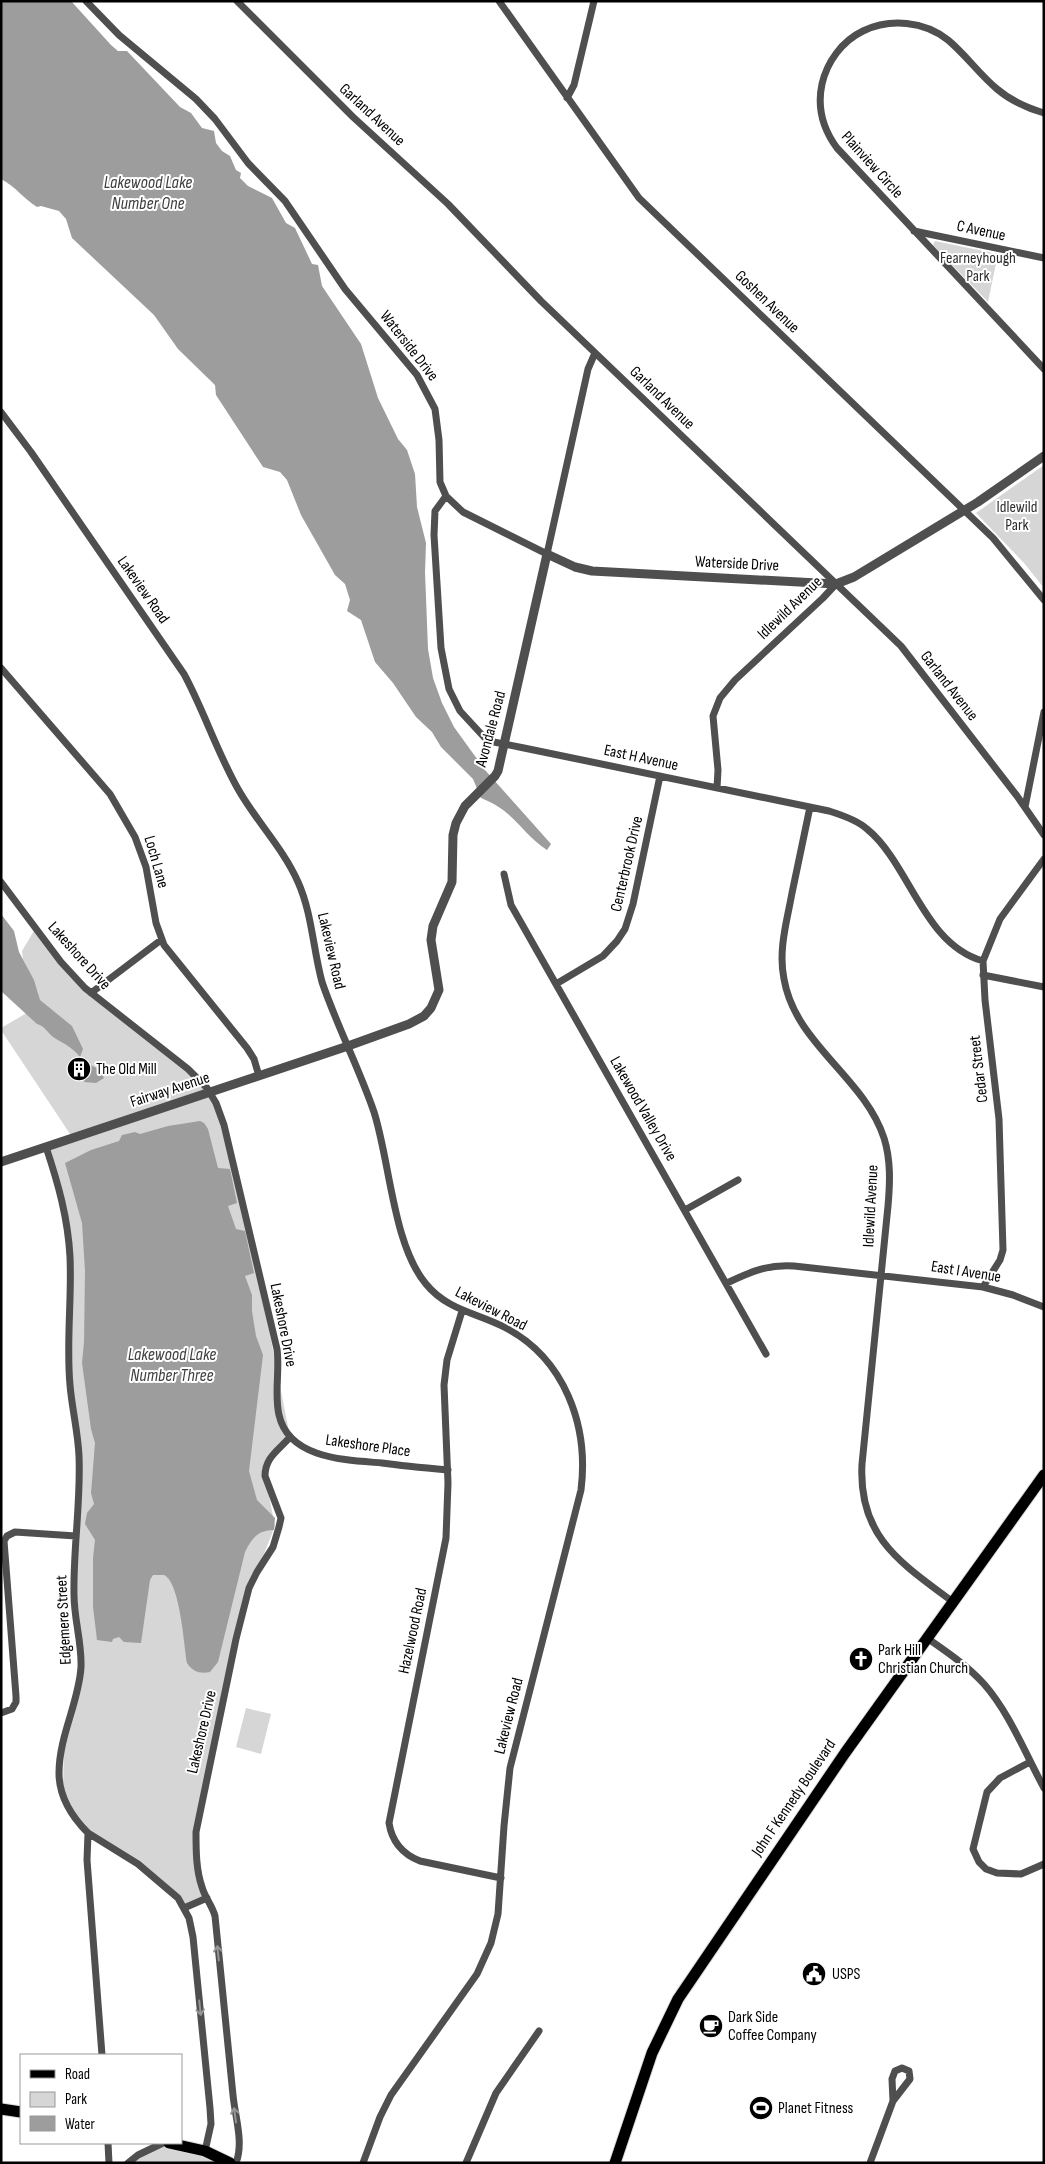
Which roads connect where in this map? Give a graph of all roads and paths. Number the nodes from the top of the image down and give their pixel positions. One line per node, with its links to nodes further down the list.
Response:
1 (86, 1): 13 (street, Waterside Drive)
2 (238, 1): 9 (street, Garland Avenue)
3 (499, 1): 5 (street, Goshen Avenue)
4 (594, 1): 5 (street)
5 (567, 98): 14 (street, Goshen Avenue)
6 (1044, 113): 7 (street, Plainview Circle)
7 (913, 230): 8 (street, C Avenue); 10 (street, Plainview Circle)
8 (1044, 258)
9 (595, 353): 15 (street, Avondale Road); 16 (street, Garland Avenue)
10 (1044, 369)
11 (1, 412): 35 (street, Lakeview Road)
12 (1044, 456): 14 (street, Idlewild Avenue)
13 (446, 496): 15 (street, Waterside Drive); 20 (street, East H Avenue)
14 (965, 510): 16 (street, Idlewild Avenue); 17 (street, Goshen Avenue)
15 (547, 554): 16 (street, Waterside Drive); 20 (street, Avondale Road)
16 (836, 584): 22 (street, Idlewild Avenue); 24 (street, Garland Avenue)
17 (1044, 600)
18 (1, 668): 29 (street, Loch Lane)
19 (1044, 712): 24 (street)
20 (504, 744): 21 (street, East H Avenue); 35 (street, Avondale Road)
21 (660, 776): 22 (street, East H Avenue); 32 (street, Centerbrook Drive)
22 (717, 788): 23 (street, East H Avenue)
23 (810, 807): 30 (street, East H Avenue); 42 (street, Idlewild Avenue)
24 (1025, 807): 25 (street, Garland Avenue)
25 (1044, 835)
26 (1044, 860): 30 (street, Cedar Street)
27 (504, 874): 32 (street, Lakewood Valley Drive)
28 (1, 882): 34 (street, Lakeshore Drive)
29 (161, 940): 34 (street); 36 (street, Loch Lane)
30 (983, 962): 31 (street, Cedar Street)
31 (983, 975): 33 (street); 44 (street, Cedar Street)
32 (556, 984): 41 (street, Lakewood Valley Drive)
33 (1044, 987)
34 (91, 993): 37 (street, Lakeshore Drive)
35 (348, 1046): 36 (street, Fairway Avenue); 46 (street, Lakeview Road)
36 (259, 1076): 37 (street, Fairway Avenue)
37 (209, 1094): 38 (street, Fairway Avenue); 48 (street, Lakeshore Drive)
38 (46, 1147): 39 (street, Fairway Avenue); 51 (street, Edgemere Street)
39 (1, 1162)
40 (738, 1180): 41 (street)
41 (686, 1210): 43 (street, Lakewood Valley Drive)
42 (881, 1275): 43 (street, East I Avenue); 44 (street, East I Avenue); 52 (street, Idlewild Avenue)
43 (727, 1284): 47 (street, Lakewood Valley Drive)
44 (983, 1287): 45 (street, East I Avenue)
45 (1044, 1307)
46 (462, 1311): 49 (street, Hazelwood Road); 59 (street, Lakeview Road)
47 (766, 1354)
48 (290, 1437): 49 (street, Lakeshore Place); 60 (street, Lakeshore Drive)
49 (448, 1470): 59 (street, Hazelwood Road)
50 (1044, 1475): 52 (main road, John F Kennedy Boulevard)
51 (76, 1536): 54 (street); 57 (street, Edgemere Street)
52 (953, 1602): 53 (main road, John F Kennedy Boulevard)
53 (927, 1638): 55 (street); 77 (main road, John F Kennedy Boulevard)
54 (1, 1713)
55 (1030, 1762): 56 (street); 58 (street)
56 (1044, 1788)
57 (88, 1833): 61 (street); 63 (street)
58 (1044, 1864)
59 (501, 1878): 75 (street, Lakeview Road)
60 (207, 1898): 61 (street); 74 (street, Lakeshore Drive, one-way to 60)
61 (184, 1908): 70 (street, one-way to 70)
62 (539, 2031): 76 (street)
63 (102, 2054)
64 (893, 2101): 78 (street)
65 (1, 2108): 66 (main road)
66 (20, 2112)
67 (108, 2144): 71 (street)
68 (161, 2144): 72 (street)
69 (174, 2144): 70 (main road)
70 (205, 2151): 73 (main road)
71 (109, 2163)
72 (128, 2163)
73 (230, 2163)
74 (236, 2163)
75 (364, 2163)
76 (466, 2163)
77 (615, 2163)
78 (870, 2163)

